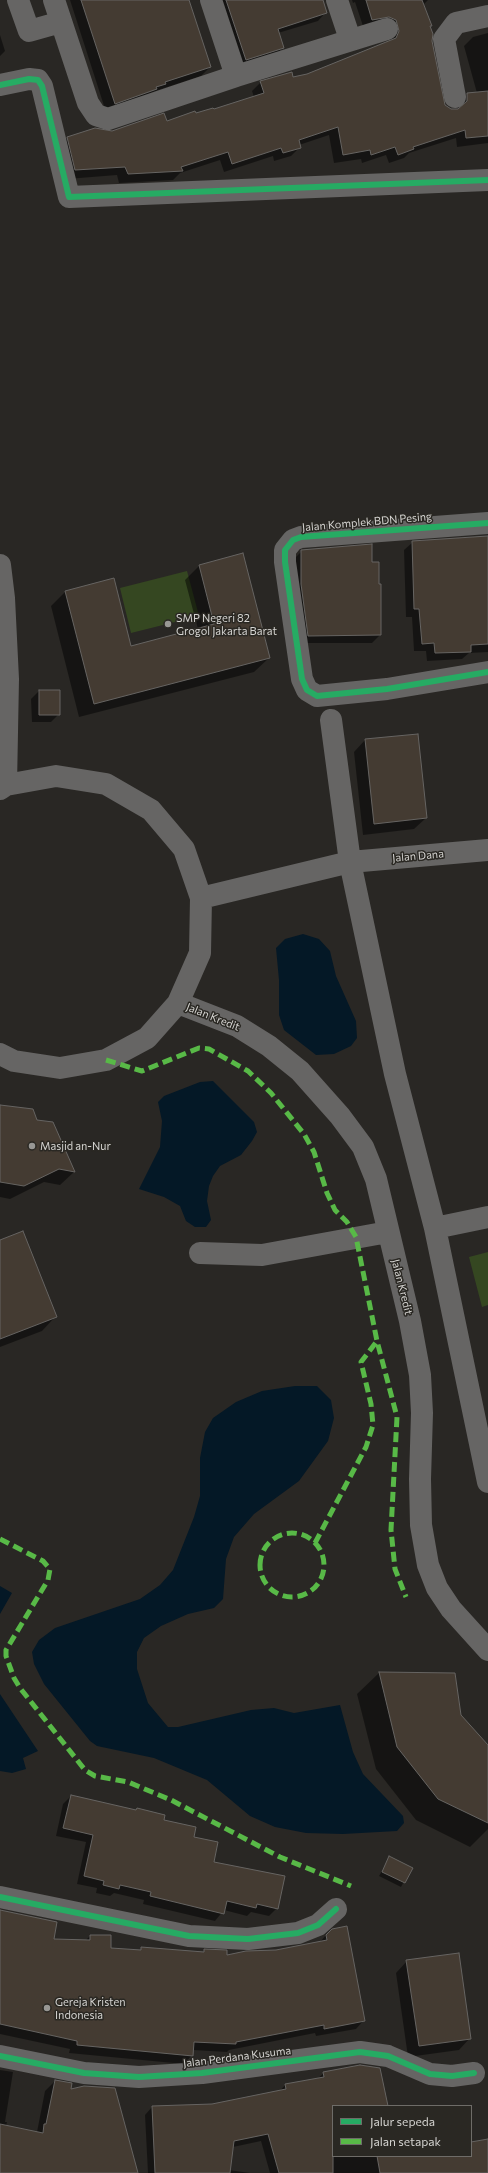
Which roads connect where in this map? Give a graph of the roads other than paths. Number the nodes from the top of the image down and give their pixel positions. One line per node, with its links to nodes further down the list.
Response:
1 (18, 0): 6 (street)
2 (54, 0): 6 (street)
3 (211, 0): 9 (street)
4 (337, 0): 8 (street)
5 (488, 16): 11 (street)
6 (61, 22): 9 (street)
7 (387, 29): 8 (street)
8 (350, 39): 9 (street)
9 (236, 76)
10 (0, 85): 12 (street)
11 (455, 97)
12 (488, 180)
13 (488, 523): 15 (street, Jalan Komplek BDN Pesing)
14 (0, 565): 16 (street)
15 (488, 672)
16 (4, 679): 18 (street)
17 (331, 720): 20 (street)
18 (3, 787): 21 (street)
19 (487, 853): 20 (street, Jalan Dana)
20 (350, 862): 21 (street, Jalan Dana); 25 (street)
21 (201, 898): 22 (street)
22 (178, 1003): 23 (street); 26 (street, Jalan Kredit)
23 (0, 1054)
24 (488, 1217): 25 (street)
25 (436, 1228): 28 (street)
26 (388, 1232): 27 (street); 29 (street, Jalan Kredit)
27 (200, 1253)
28 (488, 1482)
29 (488, 1650)
30 (0, 1897): 31 (street)
31 (336, 1909)
32 (0, 2056): 33 (street, Jalan Perdana Kusuma)
33 (474, 2073)

